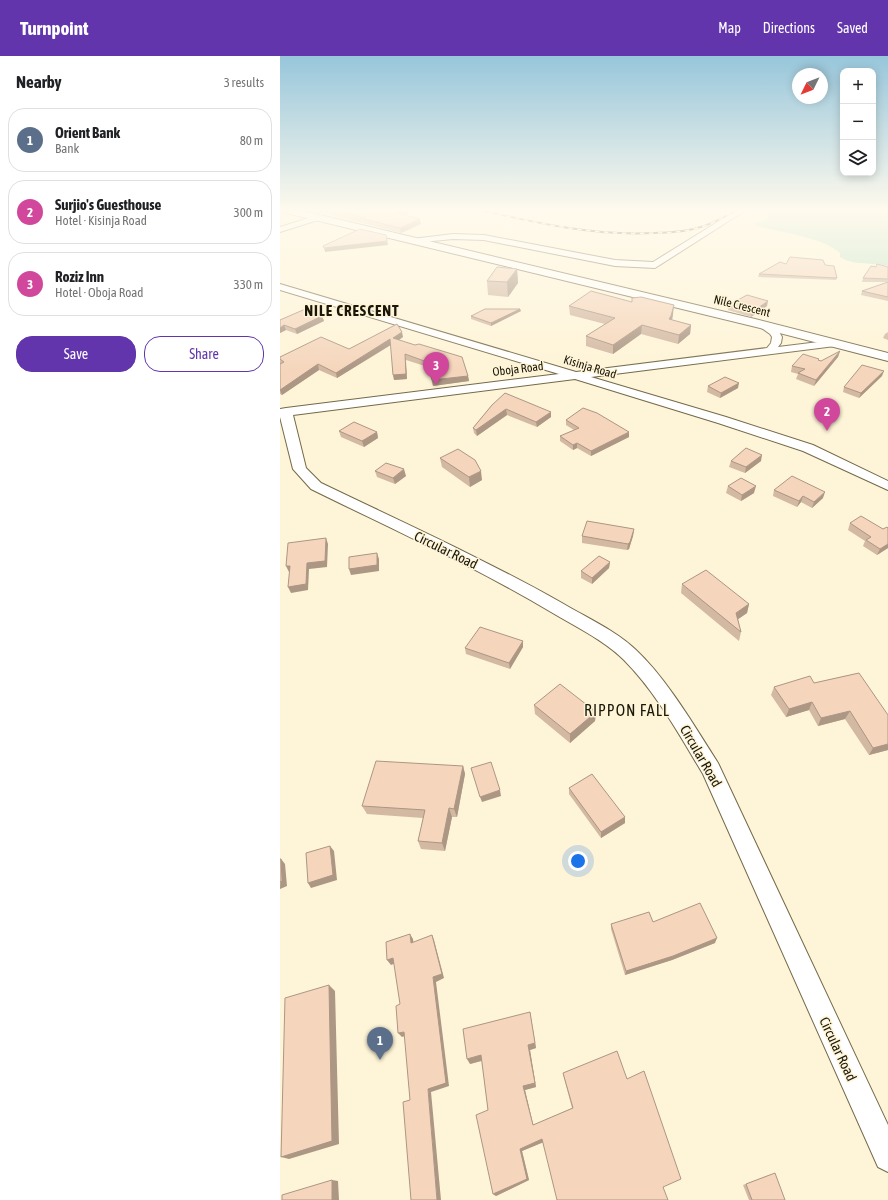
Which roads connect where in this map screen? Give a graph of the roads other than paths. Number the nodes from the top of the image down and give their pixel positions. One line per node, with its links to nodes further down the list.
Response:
1 (506, 263): 5 (street, Nile Crescent)
2 (623, 263): 3 (street)
3 (658, 263)
4 (280, 287): 9 (street, Kisinja Road)
5 (760, 324): 6 (street, Nile Crescent); 7 (street)
6 (835, 343): 7 (street, Oboja Road); 8 (street, Nile Crescent)
7 (771, 350): 9 (street, Oboja Road)
8 (888, 357)
9 (573, 376): 10 (street, Oboja Road); 11 (street, Kisinja Road)
10 (283, 413): 12 (street, Circular Road)
11 (888, 486)
12 (888, 1157)

